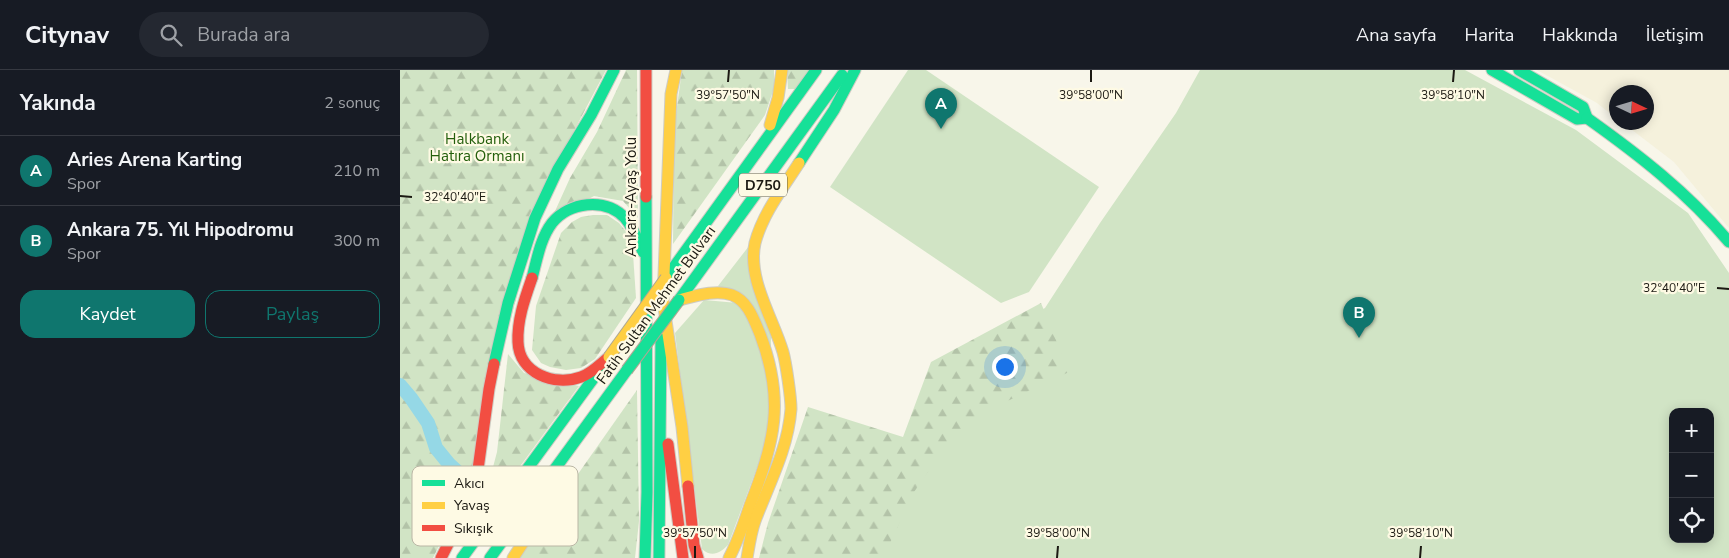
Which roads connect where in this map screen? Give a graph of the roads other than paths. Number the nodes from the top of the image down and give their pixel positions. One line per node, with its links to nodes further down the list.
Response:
1 (614, 70): 20 (main road)
2 (646, 70): 14 (main road, Ankara-Ayaş Yolu)
3 (665, 70): 16 (main road)
4 (676, 70): 16 (main road)
5 (782, 70): 12 (main road)
6 (816, 70): 12 (main road, Fatih Sultan Mehmet Bulvarı / D750)
7 (846, 70): 15 (main road, Fatih Sultan Mehmet Bulvarı / D750)
8 (855, 70): 39 (main road)
9 (1492, 70): 11 (main road)
10 (1519, 70): 11 (main road)
11 (1588, 118): 13 (main road)
12 (763, 143): 17 (main road, Fatih Sultan Mehmet Bulvarı / D750, bridge)
13 (1729, 242)
14 (645, 258): 17 (main road); 24 (main road, Ankara-Ayaş Yolu)
15 (680, 300): 19 (main road, Fatih Sultan Mehmet Bulvarı / D750, bridge); 38 (main road)
16 (663, 301): 18 (main road); 37 (main road)
17 (609, 357): 21 (main road, Fatih Sultan Mehmet Bulvarı / D750)
18 (660, 382): 35 (main road); 36 (main road)
19 (574, 442): 22 (main road, Fatih Sultan Mehmet Bulvarı / D750); 23 (main road)
20 (478, 466)
21 (529, 466)
22 (557, 466)
23 (563, 466)
24 (647, 492): 33 (main road); 34 (main road)
25 (447, 546): 29 (main road)
26 (471, 546): 30 (main road, Fatih Sultan Mehmet Bulvarı / D750)
27 (499, 546): 31 (main road, Fatih Sultan Mehmet Bulvarı / D750)
28 (521, 546): 32 (main road)
29 (441, 558)
30 (462, 558)
31 (490, 558)
32 (513, 558)
33 (639, 558)
34 (645, 558)
35 (658, 558)
36 (683, 558)
37 (698, 558)
38 (729, 558)
39 (747, 558)

